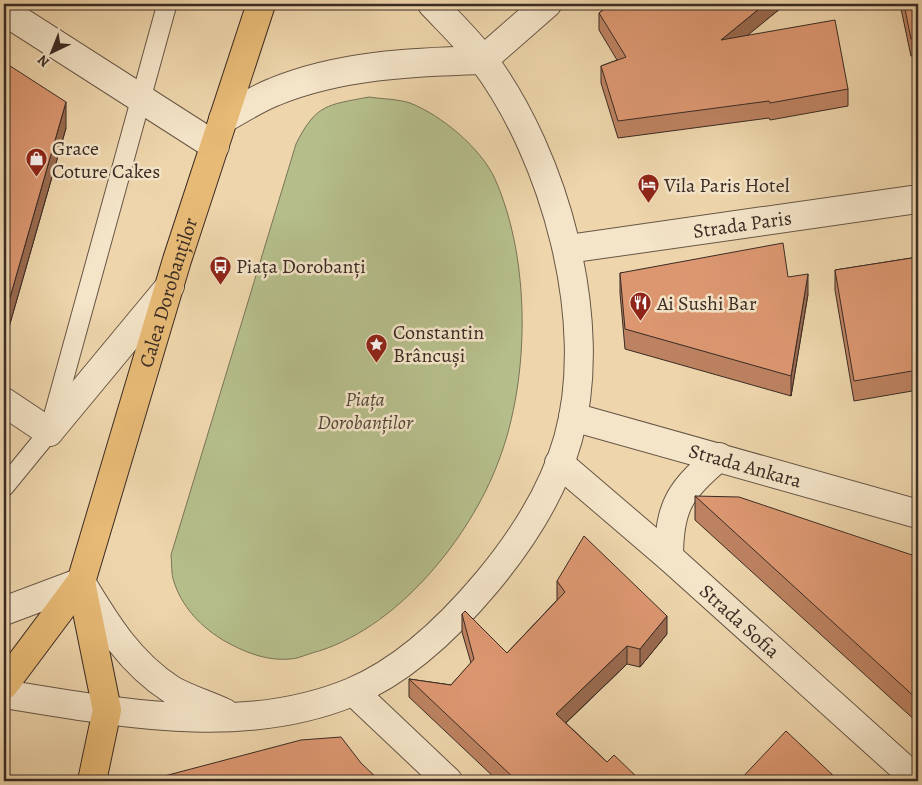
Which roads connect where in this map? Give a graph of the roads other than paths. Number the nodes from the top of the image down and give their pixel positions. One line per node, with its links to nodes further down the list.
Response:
1 (167, 4): 7 (lane)
2 (261, 4): 8 (main road, Calea Dorobanților)
3 (432, 4): 6 (street)
4 (547, 4): 6 (street)
5 (4, 11): 7 (street)
6 (483, 60): 8 (street); 11 (street)
7 (140, 98): 9 (street); 15 (lane)
8 (223, 119): 9 (main road, Calea Dorobanților)
9 (215, 146): 12 (main road, Calea Dorobanților)
10 (918, 199): 11 (street, Strada Paris)
11 (568, 250): 14 (street)
12 (170, 286): 15 (street); 21 (main road, Calea Dorobanților)
13 (4, 402): 15 (street)
14 (573, 417): 16 (street, Strada Ankara); 17 (street)
15 (49, 432): 18 (lane)
16 (719, 456): 19 (street, Strada Ankara); 20 (street)
17 (559, 462): 20 (street, Strada Sofia); 24 (street)
18 (4, 487)
19 (918, 514)
20 (669, 557): 30 (street, Strada Sofia)
21 (81, 582): 22 (street); 23 (main road, Calea Dorobanților); 26 (main road, Calea Dorobanților); 27 (street)
22 (4, 611)
23 (4, 685)
24 (354, 692): 27 (street); 29 (street)
25 (4, 694): 26 (street)
26 (108, 710): 27 (street); 28 (main road, Calea Dorobanților)
27 (234, 716)
28 (92, 781)
29 (448, 781)
30 (918, 781)

